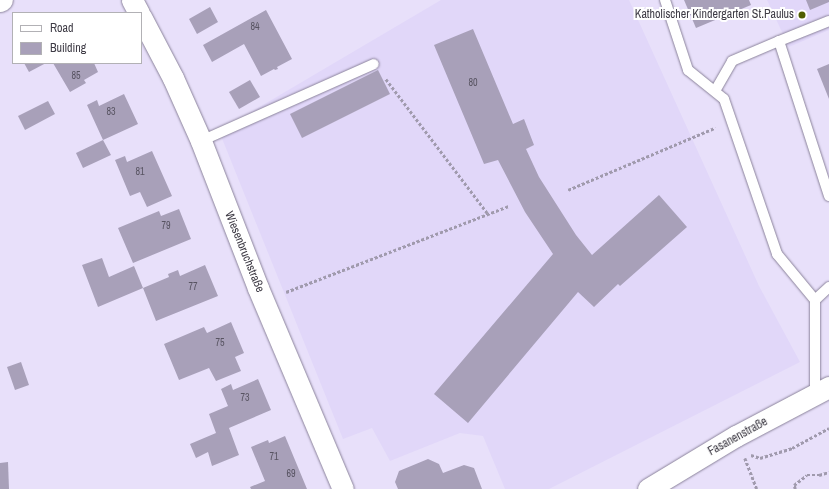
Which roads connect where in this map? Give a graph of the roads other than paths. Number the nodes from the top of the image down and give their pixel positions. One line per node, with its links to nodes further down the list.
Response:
1 (132, 0): 3 (street)
2 (665, 0): 8 (lane)
3 (138, 12)
4 (142, 19): 9 (street, Wiesenbruchstraße)
5 (829, 21): 6 (lane)
6 (779, 41): 8 (lane); 10 (lane)
7 (374, 64): 9 (lane)
8 (715, 91): 12 (lane)
9 (201, 141): 14 (street, Wiesenbruchstraße)
10 (829, 196)
11 (829, 287): 12 (lane)
12 (815, 300): 13 (lane)
13 (822, 390): 15 (street, Fasanenstraße)
14 (343, 489)
15 (648, 489)

